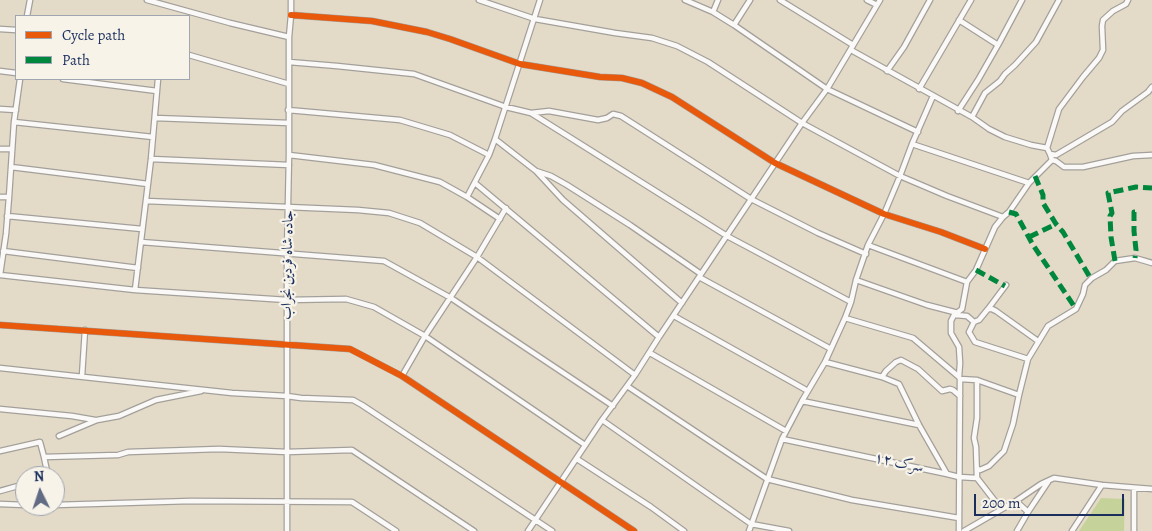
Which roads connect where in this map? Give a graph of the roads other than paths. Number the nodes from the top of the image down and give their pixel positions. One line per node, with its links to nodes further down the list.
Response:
1 (30, 0): 19 (street)
2 (147, 0): 26 (street)
3 (291, 0): 20 (street, جاده شاه فردین نجراب)
4 (479, 0): 21 (street)
5 (540, 0): 21 (street)
6 (685, 0): 18 (street)
7 (718, 0): 18 (street)
8 (750, 0): 23 (street)
9 (780, 0): 27 (street)
10 (867, 0): 17 (street)
11 (880, 0): 17 (street)
12 (930, 0): 33 (street)
13 (970, 0): 22 (street)
14 (1022, 0): 28 (street)
15 (1058, 0): 51 (street)
16 (1128, 0): 61 (street)
17 (877, 5): 27 (street)
18 (713, 12): 23 (street)
19 (27, 15)
20 (292, 15): 26 (street, جاده شاه فردین نجراب); 32 (street)
21 (535, 19): 32 (street); 55 (street)
22 (959, 20): 28 (street); 42 (street)
23 (734, 25): 41 (street)
24 (0, 29): 25 (street)
25 (15, 30)
26 (289, 37): 31 (street, جاده شاه فردین نجراب)
27 (853, 45): 29 (street)
28 (998, 45): 49 (street)
29 (850, 50): 33 (street); 41 (street)
30 (190, 54): 39 (street)
31 (289, 62): 39 (street, جاده شاه فردین نجراب); 45 (street)
32 (520, 64): 45 (street); 69 (street)
33 (887, 70): 42 (street)
34 (0, 71): 35 (street)
35 (15, 73)
36 (20, 80): 47 (street)
37 (71, 80): 43 (street)
38 (158, 80): 43 (street)
39 (289, 84): 48 (street, جاده شاه فردین نجراب)
40 (1152, 87): 63 (street)
41 (827, 88): 55 (street); 56 (street)
42 (920, 89): 44 (street)
43 (157, 91): 52 (street)
44 (932, 96): 49 (street); 56 (street)
45 (506, 107): 50 (street); 58 (street)
46 (0, 109): 47 (street)
47 (16, 110): 53 (street)
48 (288, 110): 54 (street, جاده شاه فردین نجراب); 65 (street)
49 (958, 110): 51 (street)
50 (531, 113): 80 (street); 90 (street)
51 (972, 117): 61 (street)
52 (155, 118): 54 (street); 57 (street)
53 (14, 122): 57 (street); 60 (street)
54 (289, 123): 64 (street, جاده شاه فردین نجراب)
55 (802, 123): 69 (street); 73 (street)
56 (918, 132): 59 (street)
57 (153, 137): 67 (street)
58 (495, 140): 65 (street); 72 (street)
59 (912, 144): 73 (street); 75 (street)
60 (12, 148): 62 (street); 71 (street)
61 (1047, 148): 63 (street)
62 (0, 149)
63 (1050, 154): 68 (street)
64 (289, 155): 70 (street, جاده شاه فردین نجراب); 79 (street)
65 (489, 155): 74 (street)
66 (1152, 155): 68 (street)
67 (151, 159): 70 (street); 76 (street)
68 (1052, 160): 75 (street)
69 (775, 163): 80 (street); 84 (street)
70 (288, 165): 82 (street, جاده شاه فردین نجراب)
71 (11, 167): 76 (street); 78 (street)
72 (536, 171): 101 (street); 109 (street)
73 (900, 176): 84 (street); 86 (street)
74 (475, 183): 79 (street); 83 (street)
75 (1028, 183): 86 (street)
76 (148, 184): 81 (street)
77 (0, 197): 78 (street)
78 (9, 197): 85 (street)
79 (467, 197): 87 (street)
80 (751, 199): 90 (street); 96 (street)
81 (146, 200): 82 (street); 88 (street)
82 (288, 207): 95 (street, جاده شاه فردین نجراب); 97 (street)
83 (506, 208): 87 (street); 118 (street)
84 (884, 214): 92 (street); 93 (street)
85 (8, 216): 88 (street); 89 (street)
86 (1003, 217): 93 (street)
87 (500, 219): 97 (street)
88 (142, 229): 91 (street)
89 (3, 234): 94 (street)
90 (727, 236): 101 (street); 108 (street)
91 (141, 242): 95 (street); 99 (street)
92 (868, 245): 96 (street); 103 (street)
93 (985, 249): 103 (street)
94 (3, 251): 99 (street); 100 (street)
95 (287, 253): 106 (street); 107 (street, جاده شاه فردین نجراب)
96 (866, 254): 102 (street)
97 (477, 257): 106 (street); 126 (street)
98 (1152, 263): 119 (street)
99 (138, 268): 105 (street)
100 (0, 275): 105 (street)
101 (700, 275): 109 (street); 121 (street)
102 (856, 280): 108 (street); 111 (street)
103 (967, 282): 111 (street)
104 (1006, 284): 110 (street)
105 (135, 290): 107 (street)
106 (451, 298): 117 (street); 139 (street)
107 (287, 300): 117 (street); 120 (street, جاده شاه فردین نجراب)
108 (851, 302): 113 (street)
109 (682, 303): 112 (street)
110 (988, 309): 114 (street); 119 (street)
111 (956, 314): 114 (street); 130 (street)
112 (674, 316): 118 (street); 134 (street)
113 (845, 318): 121 (street); 130 (street)
114 (974, 322): 123 (street)
115 (0, 325): 116 (street)
116 (85, 330): 120 (street); 127 (street)
117 (425, 336): 128 (street); 147 (street)
118 (659, 337): 122 (street)
119 (1038, 342): 123 (street)
120 (287, 345): 128 (street); 136 (street, جاده شاه فردین نجراب)
121 (831, 349): 124 (street)
122 (650, 353): 126 (street); 144 (street)
123 (1028, 359): 135 (street)
124 (825, 362): 129 (street); 134 (street)
125 (0, 368): 127 (street)
126 (635, 375): 132 (street)
127 (82, 376): 133 (street)
128 (402, 376): 159 (street)
129 (882, 378): 137 (street); 143 (street)
130 (959, 378): 131 (street); 137 (street)
131 (977, 380): 135 (street); 153 (street)
132 (627, 386): 139 (street); 157 (street)
133 (207, 390): 136 (street); 141 (street)
134 (808, 391): 138 (street)
135 (1019, 395): 153 (street)
136 (287, 396): 149 (street, جاده شاه فردین نجراب); 173 (street)
137 (960, 396): 155 (street)
138 (802, 401): 143 (street); 144 (street)
139 (613, 406): 142 (street)
140 (0, 409): 141 (street)
141 (97, 420): 145 (street)
142 (602, 420): 147 (street); 174 (street)
143 (919, 425): 154 (street)
144 (786, 431): 146 (street)
145 (59, 436)
146 (782, 439): 154 (street, سرک ۱۲); 157 (street)
147 (585, 445): 151 (street)
148 (0, 451): 150 (street)
149 (287, 452): 150 (street); 166 (street, جاده شاه فردین نجراب); 177 (street)
150 (44, 457): 152 (street)
151 (577, 459): 159 (street); 181 (street)
152 (46, 466)
153 (977, 470): 156 (street)
154 (947, 474): 155 (street, سرک ۱۲)
155 (959, 477): 156 (street, سرک ۱۲); 172 (street)
156 (977, 478): 170 (street)
157 (767, 479): 172 (street); 174 (street)
158 (1049, 480): 160 (street); 165 (street); 171 (street)
159 (561, 482): 173 (street); 180 (street)
160 (1102, 485): 162 (street); 187 (street)
161 (15, 487): 164 (street)
162 (1134, 488): 163 (street); 188 (street)
163 (1152, 489)
164 (0, 491)
165 (1016, 501): 170 (street); 171 (street)
166 (287, 502): 169 (street); 175 (street, جاده شاه فردین نجراب); 176 (street)
167 (0, 504): 168 (street)
168 (15, 505)
169 (65, 505)
170 (1001, 509): 185 (street)
171 (1028, 512): 186 (street)
172 (959, 518): 184 (street)
173 (535, 520): 178 (street); 179 (street)
174 (750, 524): 182 (street); 183 (street)
175 (287, 531)
176 (396, 531)
177 (474, 531)
178 (528, 531)
179 (552, 531)
180 (634, 531)
181 (684, 531)
182 (749, 531)
183 (789, 531)
184 (959, 531)
185 (964, 531)
186 (1017, 531)
187 (1072, 531)
188 (1134, 531)

